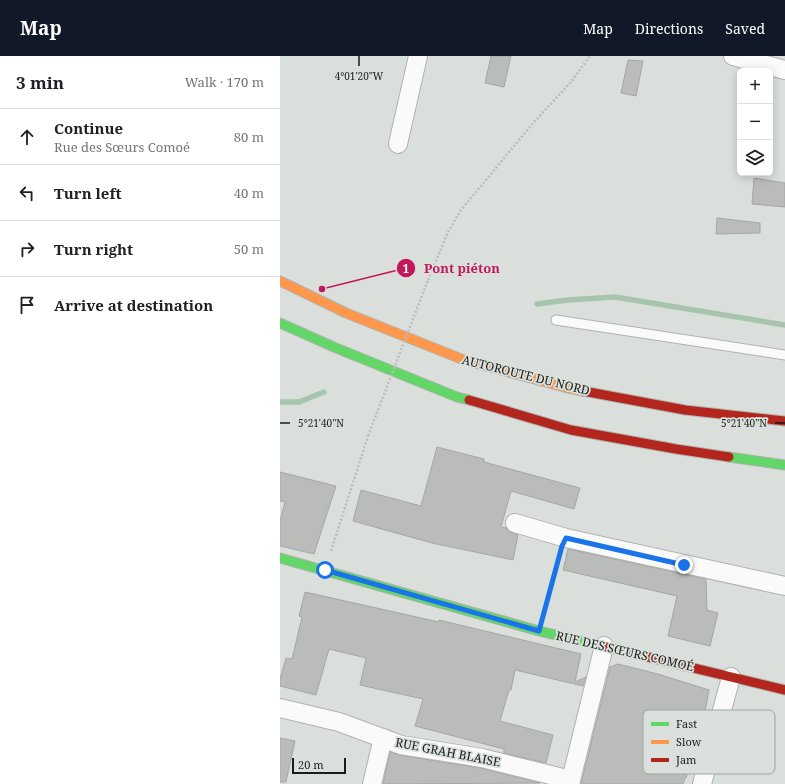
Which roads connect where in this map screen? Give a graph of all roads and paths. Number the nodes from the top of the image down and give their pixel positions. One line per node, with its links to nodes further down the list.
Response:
1 (418, 56): 5 (street)
2 (590, 56): 15 (path, bridge)
3 (734, 56): 4 (street)
4 (785, 70)
5 (398, 144)
6 (280, 281): 10 (main road, AUTOROUTE DU NORD)
7 (556, 320): 9 (lane)
8 (280, 323): 11 (main road)
9 (785, 355)
10 (785, 421)
11 (785, 465)
12 (515, 523): 13 (street)
13 (566, 538): 16 (street); 17 (path)
14 (281, 562): 15 (main road, RUE DES SŒURS COMOÉ)
15 (325, 570): 17 (main road, RUE DES SŒURS COMOÉ)
16 (785, 586)
17 (539, 631): 18 (main road, RUE DES SŒURS COMOÉ)
18 (604, 646): 19 (main road, RUE DES SŒURS COMOÉ); 25 (street)
19 (731, 676): 20 (main road, RUE DES SŒURS COMOÉ); 22 (street)
20 (785, 690)
21 (280, 708): 23 (street, RUE GRAH BLAISE)
22 (722, 710)
23 (383, 738): 25 (street, RUE GRAH BLAISE); 26 (street)
24 (705, 774): 27 (street)
25 (570, 782)
26 (372, 784)
27 (702, 784)

